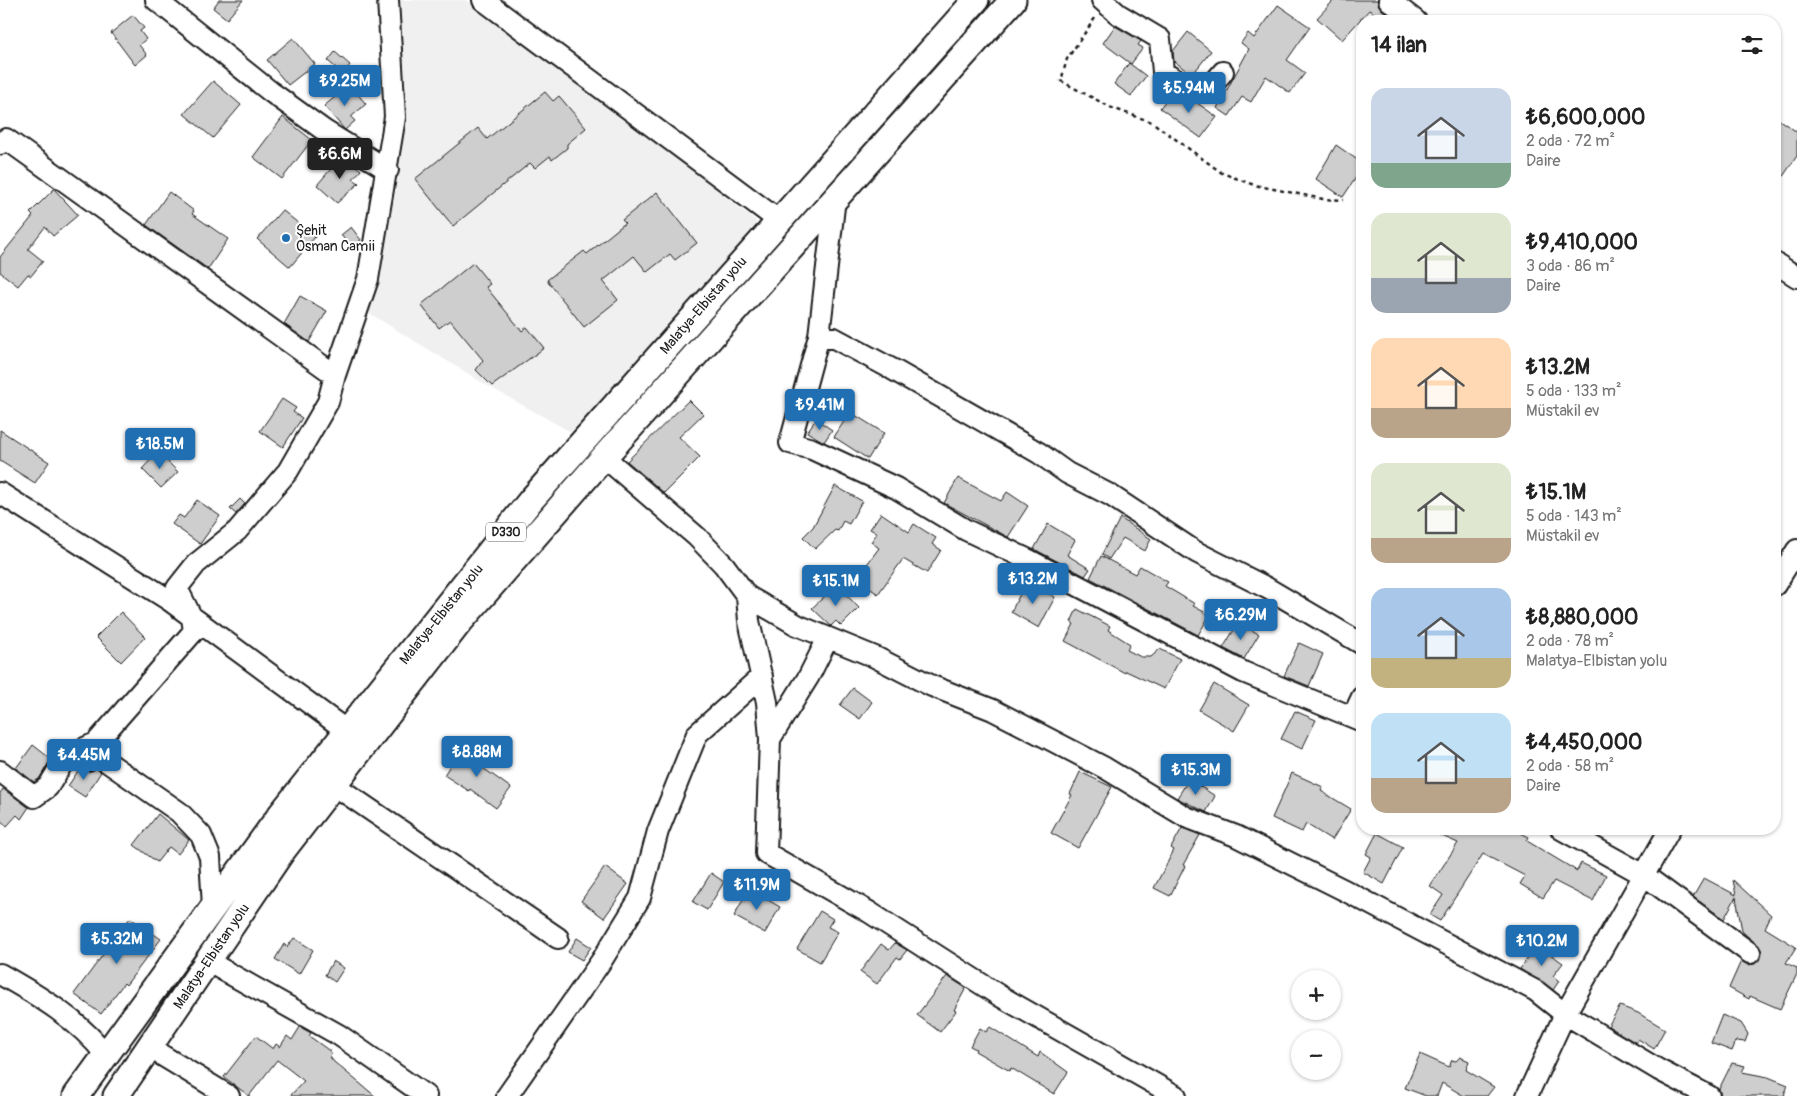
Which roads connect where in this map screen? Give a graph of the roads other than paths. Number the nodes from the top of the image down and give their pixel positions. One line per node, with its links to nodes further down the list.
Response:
1 (156, 0): 11 (street)
2 (388, 0): 11 (street)
3 (483, 0): 13 (street)
4 (976, 0): 13 (main road, Malatya-Elbistan yolu / D330)
5 (1013, 0): 12 (main road, Malatya-Elbistan yolu / D330)
6 (1389, 0): 8 (street)
7 (1099, 7): 9 (street)
8 (1408, 15)
9 (1223, 72)
10 (0, 144): 17 (street)
11 (388, 170): 17 (street)
12 (835, 198): 16 (street); 18 (main road, Malatya-Elbistan yolu / D330)
13 (778, 220): 28 (main road, Malatya-Elbistan yolu / D330)
14 (1781, 267): 15 (street)
15 (1797, 277)
16 (819, 336): 25 (street); 27 (street)
17 (335, 375): 23 (street)
18 (604, 457): 22 (street); 32 (main road, Malatya-Elbistan yolu / D330)
19 (0, 493): 23 (street)
20 (1797, 550): 21 (street)
21 (1781, 575)
22 (747, 596): 24 (street); 26 (street)
23 (192, 618): 28 (street); 30 (street)
24 (828, 638): 29 (street); 41 (street)
25 (1356, 640)
26 (762, 676): 29 (street); 48 (street)
27 (1356, 718)
28 (346, 731): 36 (main road, Malatya-Elbistan yolu / D330)
29 (770, 739): 49 (street)
30 (92, 752): 31 (street); 36 (street)
31 (0, 771)
32 (334, 785): 37 (street); 39 (main road, Malatya-Elbistan yolu / D330)
33 (1572, 835): 35 (street)
34 (1667, 835): 35 (street)
35 (1644, 875): 38 (street); 41 (street)
36 (213, 907): 43 (main road, Malatya-Elbistan yolu / D330)
37 (558, 938)
38 (1750, 954)
39 (207, 961): 42 (main road, Malatya-Elbistan yolu / D330); 47 (street)
40 (0, 974): 43 (street)
41 (1565, 1014): 50 (street); 51 (street)
42 (150, 1048): 45 (main road, Malatya-Elbistan yolu / D330); 46 (street)
43 (106, 1054): 44 (main road, Malatya-Elbistan yolu / D330)
44 (76, 1096)
45 (116, 1096)
46 (228, 1096)
47 (426, 1096)
48 (507, 1096)
49 (1176, 1096)
50 (1526, 1096)
51 (1709, 1096)

